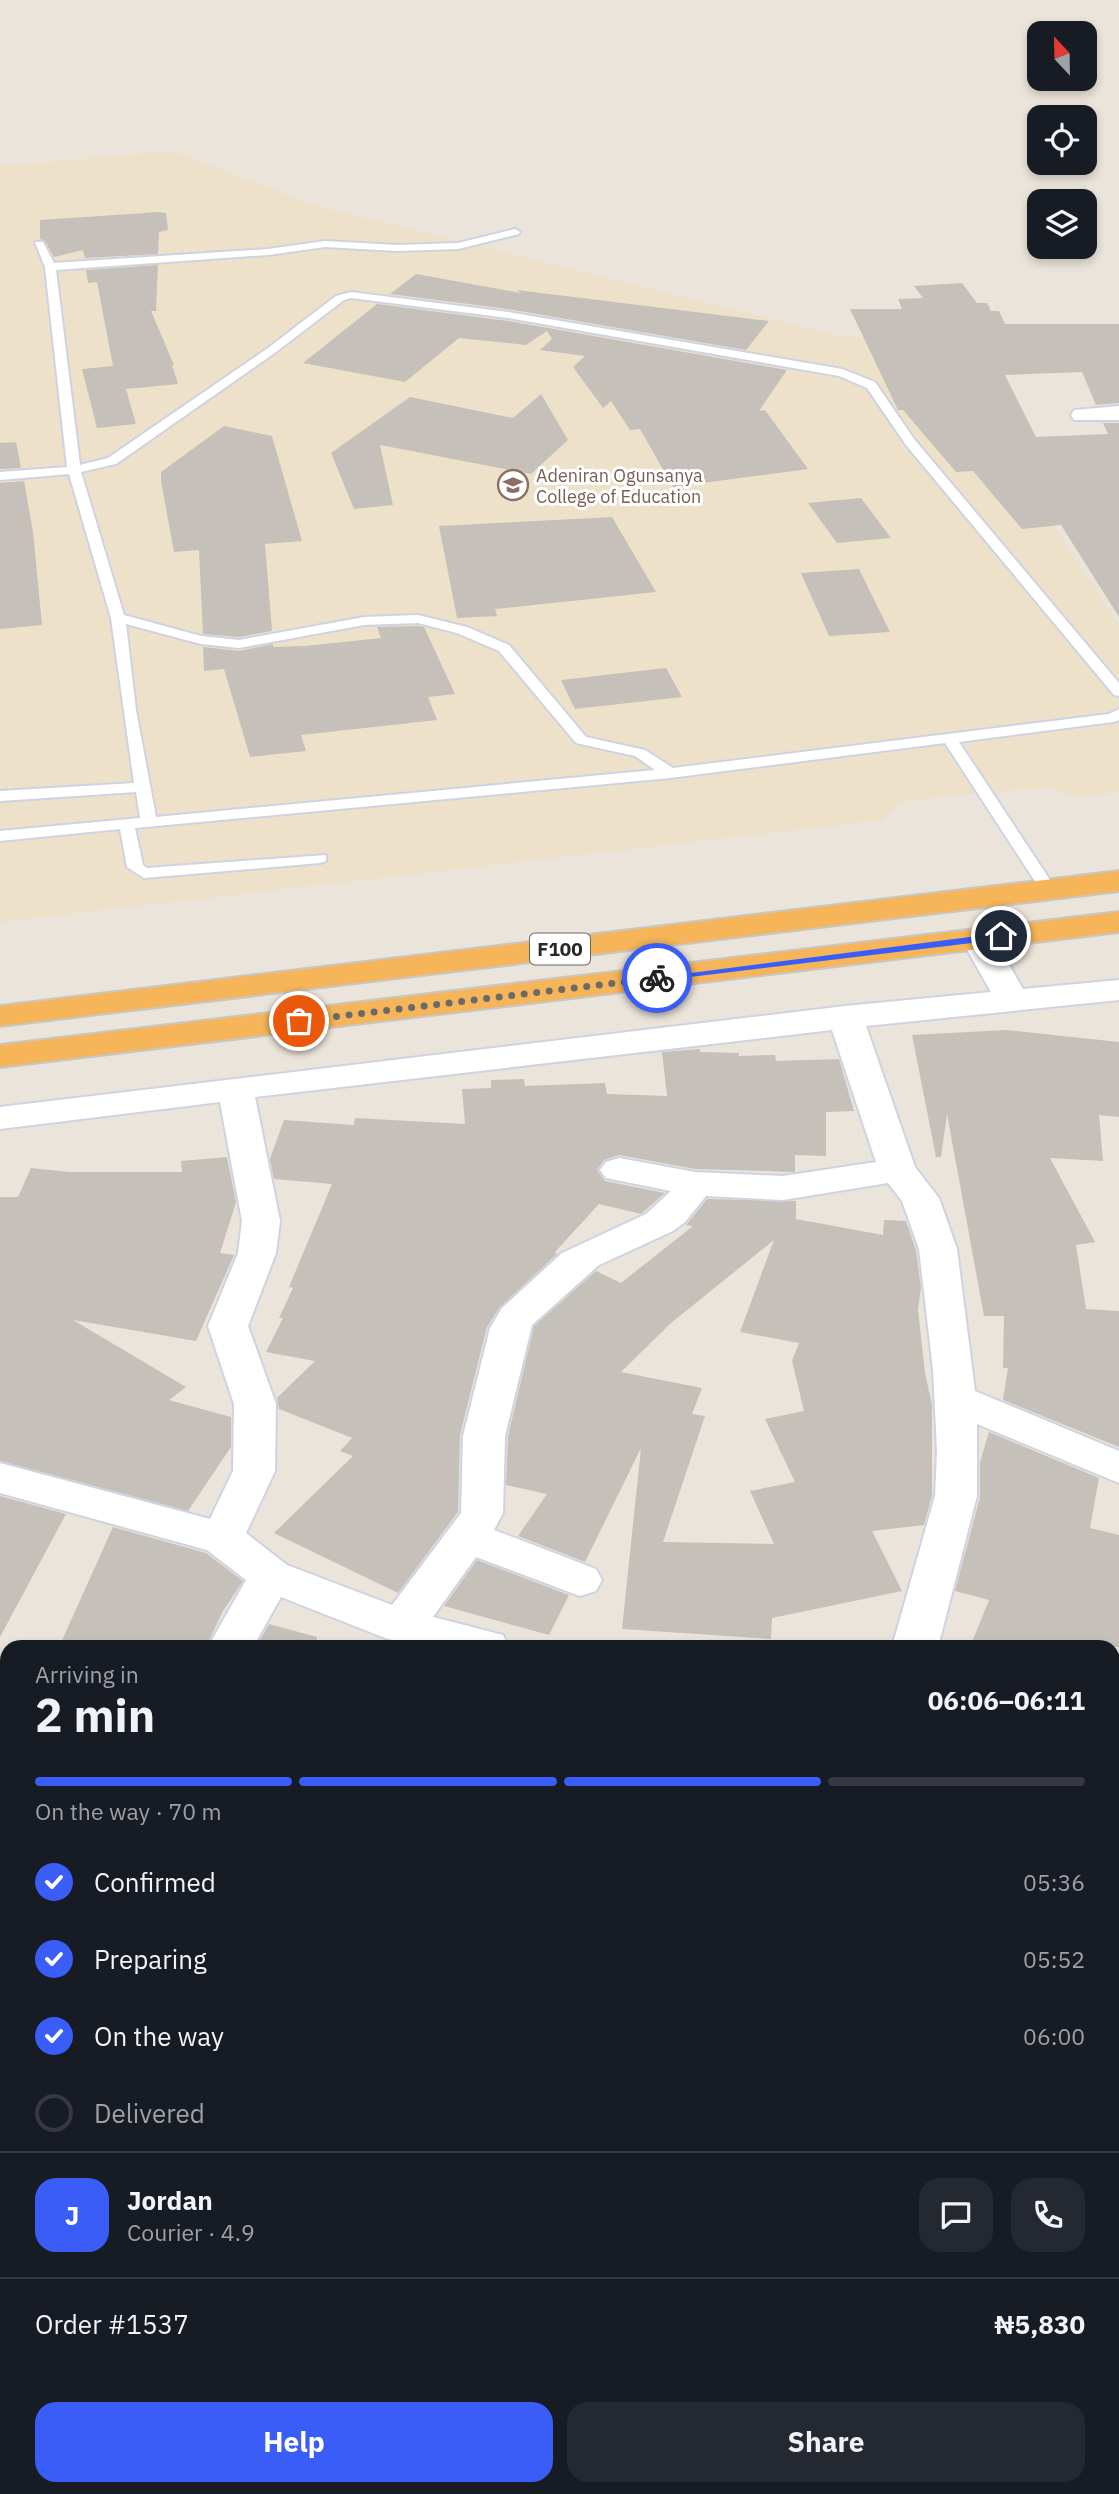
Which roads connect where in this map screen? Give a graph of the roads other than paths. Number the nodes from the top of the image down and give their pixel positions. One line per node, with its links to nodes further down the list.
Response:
1 (515, 232): 3 (lane)
2 (39, 244): 3 (lane)
3 (50, 267): 6 (lane)
4 (1119, 413): 5 (street)
5 (1083, 415)
6 (75, 470): 7 (lane); 8 (lane); 9 (lane)
7 (0, 476)
8 (118, 618): 12 (lane); 13 (lane)
9 (1119, 692)
10 (1119, 713): 11 (lane)
11 (948, 737): 12 (lane); 20 (lane)
12 (670, 773): 15 (lane)
13 (143, 787): 14 (lane); 15 (lane)
14 (0, 796)
15 (149, 824): 16 (lane)
16 (127, 826): 17 (lane); 18 (lane)
17 (0, 836)
18 (320, 858)
19 (1119, 881): 20 (highway, F100)
20 (1048, 890): 25 (highway, F100)
21 (1119, 922): 22 (highway, F100)
22 (978, 939): 24 (street); 27 (highway, F100)
23 (1119, 990): 24 (street)
24 (1012, 1000): 26 (street)
25 (0, 1016)
26 (845, 1016): 28 (street); 31 (street)
27 (0, 1056)
28 (235, 1088): 29 (street); 37 (street)
29 (0, 1118)
30 (619, 1170): 32 (street)
31 (897, 1170): 32 (street); 33 (street)
32 (695, 1184): 36 (street)
33 (954, 1398): 34 (street); 43 (street)
34 (1119, 1468)
35 (0, 1478): 37 (street)
36 (468, 1537): 39 (street); 40 (street)
37 (222, 1538): 38 (street)
38 (271, 1576): 40 (street); 41 (street)
39 (580, 1580)
40 (401, 1626): 42 (street)
41 (234, 1640)
42 (458, 1640)
43 (917, 1640)

